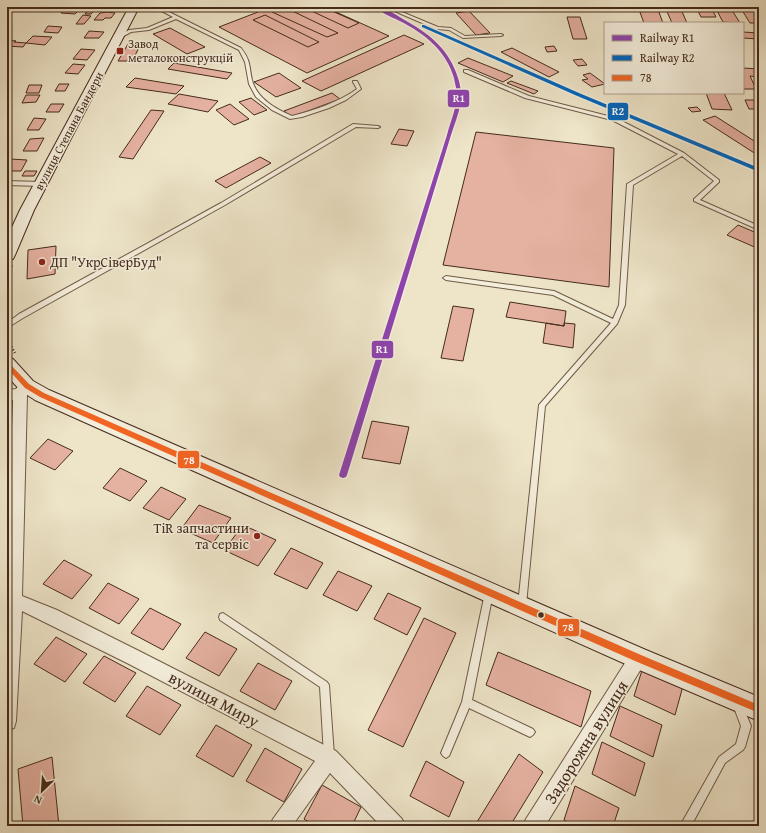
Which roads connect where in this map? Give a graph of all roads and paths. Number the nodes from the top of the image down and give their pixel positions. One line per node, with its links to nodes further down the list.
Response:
1 (134, 7): 6 (street, вулиця Степана Бандери)
2 (156, 7): 4 (lane)
3 (387, 7): 5 (lane)
4 (177, 17): 6 (lane); 8 (lane)
5 (501, 35)
6 (118, 37): 12 (street, вулиця Степана Бандери)
7 (466, 71): 10 (lane)
8 (355, 82)
9 (378, 127): 17 (lane)
10 (682, 154): 13 (lane); 16 (lane)
11 (7, 183): 12 (lane)
12 (41, 184): 14 (street, вулиця Степана Бандери)
13 (759, 228)
14 (7, 255)
15 (446, 278): 16 (lane)
16 (615, 322): 22 (lane)
17 (7, 326)
18 (7, 364): 19 (street)
19 (18, 392): 20 (street); 21 (street)
20 (489, 592): 22 (street); 26 (lane)
21 (10, 600): 28 (street); 31 (street, вулиця Миру)
22 (522, 607): 24 (street)
23 (224, 617): 31 (lane)
24 (638, 658): 25 (street); 34 (street, Задорожна вулиця)
25 (736, 699): 27 (street); 35 (lane)
26 (467, 702): 29 (lane); 30 (lane)
27 (759, 709)
28 (7, 721)
29 (530, 732)
30 (446, 753)
31 (329, 758): 32 (street, вулиця Миру); 33 (street)
32 (391, 825)
33 (280, 826)
34 (533, 826)
35 (685, 826)

